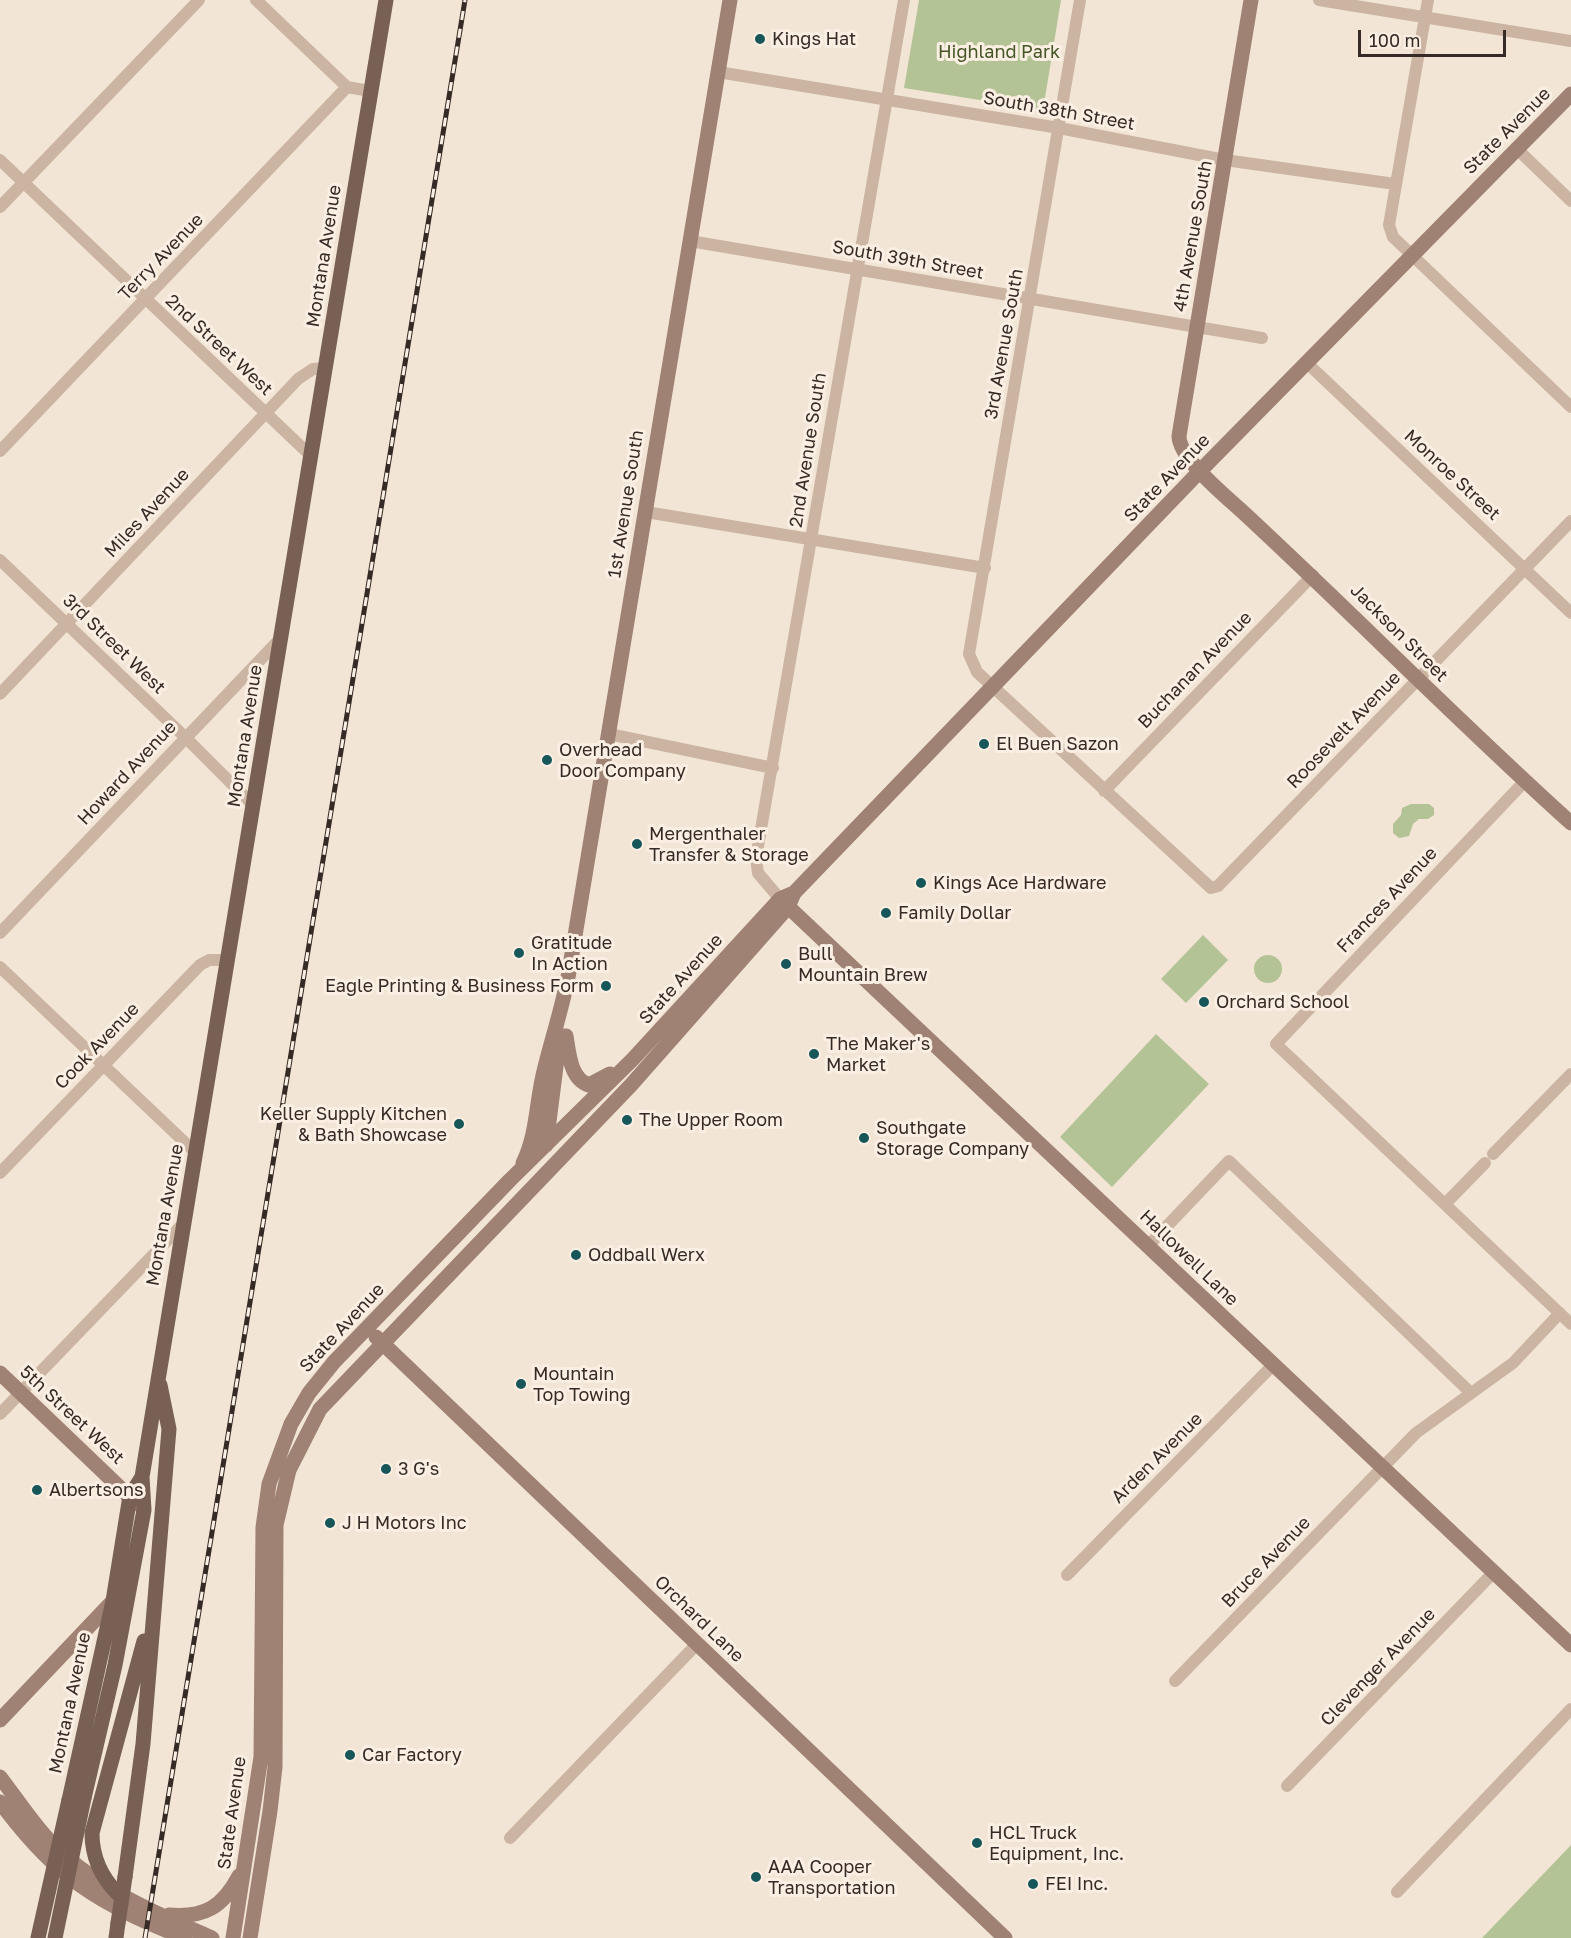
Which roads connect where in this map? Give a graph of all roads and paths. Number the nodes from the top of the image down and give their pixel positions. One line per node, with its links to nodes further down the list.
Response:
1 (200, 0): 21 (street)
2 (256, 0): 13 (street)
3 (386, 0): 14 (main road, Montana Avenue)
4 (730, 0): 12 (street, 1st Avenue South)
5 (904, 0): 16 (street, 2nd Avenue South)
6 (1080, 0): 17 (street, 3rd Avenue South)
7 (1251, 0): 20 (street, 4th Avenue South)
8 (1319, 0): 10 (street)
9 (1428, 0): 10 (street)
10 (1426, 18): 11 (street); 22 (street)
11 (1571, 41)
12 (718, 72): 16 (street, South 38th Street); 25 (street, 1st Avenue South)
13 (346, 87): 14 (street); 29 (street, Terry Avenue)
14 (370, 91): 33 (main road, Montana Avenue)
15 (1571, 94): 18 (street, State Avenue)
16 (885, 100): 17 (street, South 38th Street); 27 (street, 2nd Avenue South)
17 (1059, 128): 20 (street, South 38th Street); 28 (street, 3rd Avenue South)
18 (1516, 148): 23 (street); 26 (street, State Avenue)
19 (0, 160): 21 (street, 2nd Street West)
20 (1225, 160): 22 (street, South 38th Street); 30 (street, 4th Avenue South)
21 (24, 183): 24 (street); 29 (street, 2nd Street West)
22 (1395, 184): 26 (street)
23 (1571, 201)
24 (0, 207)
25 (690, 241): 27 (street, South 39th Street); 39 (street, 1st Avenue South)
26 (1412, 254): 32 (street, State Avenue); 34 (street)
27 (856, 269): 28 (street, South 39th Street); 41 (street, 2nd Avenue South)
28 (1030, 299): 30 (street, South 39th Street); 43 (street, 3rd Avenue South)
29 (145, 300): 35 (street, 2nd Street West); 36 (street, Terry Avenue)
30 (1197, 327): 31 (street, South 39th Street); 38 (street, 4th Avenue South)
31 (1262, 338)
32 (1308, 364): 38 (street, State Avenue); 44 (street, Monroe Street)
33 (326, 368): 35 (street, Miles Avenue); 37 (main road, Montana Avenue)
34 (1571, 407)
35 (265, 413): 37 (street, 2nd Street West); 47 (street, Miles Avenue)
36 (0, 451)
37 (311, 456): 48 (main road, Montana Avenue)
38 (1201, 470): 45 (street, Jackson Street); 50 (street, State Avenue)
39 (646, 512): 41 (street); 52 (street, 1st Avenue South)
40 (1571, 521): 44 (street, Roosevelt Avenue)
41 (811, 541): 43 (street); 54 (street, 2nd Avenue South)
42 (0, 560): 47 (street, 3rd Street West)
43 (985, 568): 50 (street, 3rd Avenue South)
44 (1524, 568): 46 (street, Monroe Street); 49 (street, Roosevelt Avenue)
45 (1313, 575): 49 (street, Jackson Street); 56 (street, Buchanan Avenue)
46 (1571, 613)
47 (67, 624): 51 (street, Miles Avenue); 53 (street, 3rd Street West)
48 (281, 638): 53 (street, Howard Avenue); 57 (main road, Montana Avenue)
49 (1417, 680): 55 (street, Jackson Street); 59 (street, Roosevelt Avenue)
50 (992, 687): 56 (street, 3rd Avenue South); 60 (street, State Avenue)
51 (0, 694)
52 (609, 734): 54 (street); 64 (street, 1st Avenue South)
53 (185, 737): 57 (street, 3rd Street West); 61 (street, Howard Avenue)
54 (774, 768): 60 (street, 2nd Avenue South)
55 (1525, 781): 58 (street, Jackson Street); 72 (street, Frances Avenue)
56 (1104, 791): 59 (street, 3rd Avenue South)
57 (253, 805): 62 (main road, Montana Avenue)
58 (1571, 823)
59 (1218, 886)
60 (788, 900): 65 (street, State Avenue); 74 (street, Hallowell Lane); 75 (street, State Avenue)
61 (0, 933)
62 (228, 960): 66 (street, Cook Avenue); 69 (main road, Montana Avenue)
63 (0, 967): 66 (street)
64 (561, 1014): 65 (street); 68 (street, 1st Avenue South); 71 (street, 1st Avenue South)
65 (633, 1059): 68 (street, State Avenue)
66 (104, 1065): 69 (street); 70 (street, Cook Avenue)
67 (1571, 1074): 72 (street)
68 (546, 1144): 71 (street, State Avenue); 75 (street, 1st Avenue South)
69 (196, 1153): 73 (main road, Montana Avenue)
70 (0, 1173)
71 (517, 1173): 78 (street, State Avenue)
72 (1446, 1203): 76 (street)
73 (183, 1224): 81 (main road, Montana Avenue); 83 (street)
74 (1148, 1246): 80 (street, Hallowell Lane); 84 (street)
75 (454, 1267): 79 (street, State Avenue)
76 (1560, 1313): 77 (street); 84 (street, Bruce Avenue)
77 (1571, 1324)
78 (367, 1328): 79 (street, Orchard Lane); 104 (street, State Avenue)
79 (382, 1342): 94 (street, Orchard Lane); 114 (street, State Avenue)
80 (1273, 1365): 86 (street, Hallowell Lane); 91 (street, Arden Avenue)
81 (159, 1371): 87 (main road, Montana Avenue); 93 (main road)
82 (0, 1373): 83 (street, 5th Street West)
83 (21, 1392): 85 (street); 88 (street, 5th Street West)
84 (1471, 1393): 86 (street, Bruce Avenue)
85 (0, 1414)
86 (1383, 1468): 90 (street, Hallowell Lane); 96 (street, Bruce Avenue)
87 (142, 1477): 88 (main road, Montana Avenue); 89 (main road, Montana Avenue)
88 (130, 1496): 89 (street, 5th Street West); 92 (main road, Montana Avenue)
89 (144, 1510): 101 (main road, Montana Avenue)
90 (1494, 1572): 95 (street, Hallowell Lane); 100 (street, Clevenger Avenue)
91 (1067, 1575)
92 (113, 1601): 98 (street); 101 (main road, Montana Avenue)
93 (153, 1604): 106 (main road); 108 (main road, bridge)
94 (697, 1644): 103 (street); 115 (street, Orchard Lane)
95 (1571, 1646)
96 (1175, 1681)
97 (1571, 1709): 105 (street)
98 (0, 1720)
99 (0, 1777): 106 (street)
100 (1287, 1786)
101 (77, 1799): 110 (main road, Montana Avenue, bridge); 111 (main road, Montana Avenue, bridge)
102 (0, 1802): 109 (street)
103 (510, 1838)
104 (246, 1860): 107 (street); 113 (street, State Avenue)
105 (1397, 1892)
106 (118, 1894): 107 (street)
107 (157, 1913): 112 (street)
108 (117, 1931)
109 (178, 1936)
110 (38, 1938)
111 (55, 1938)
112 (212, 1938)
113 (233, 1938)
114 (249, 1938)
115 (1005, 1938)

